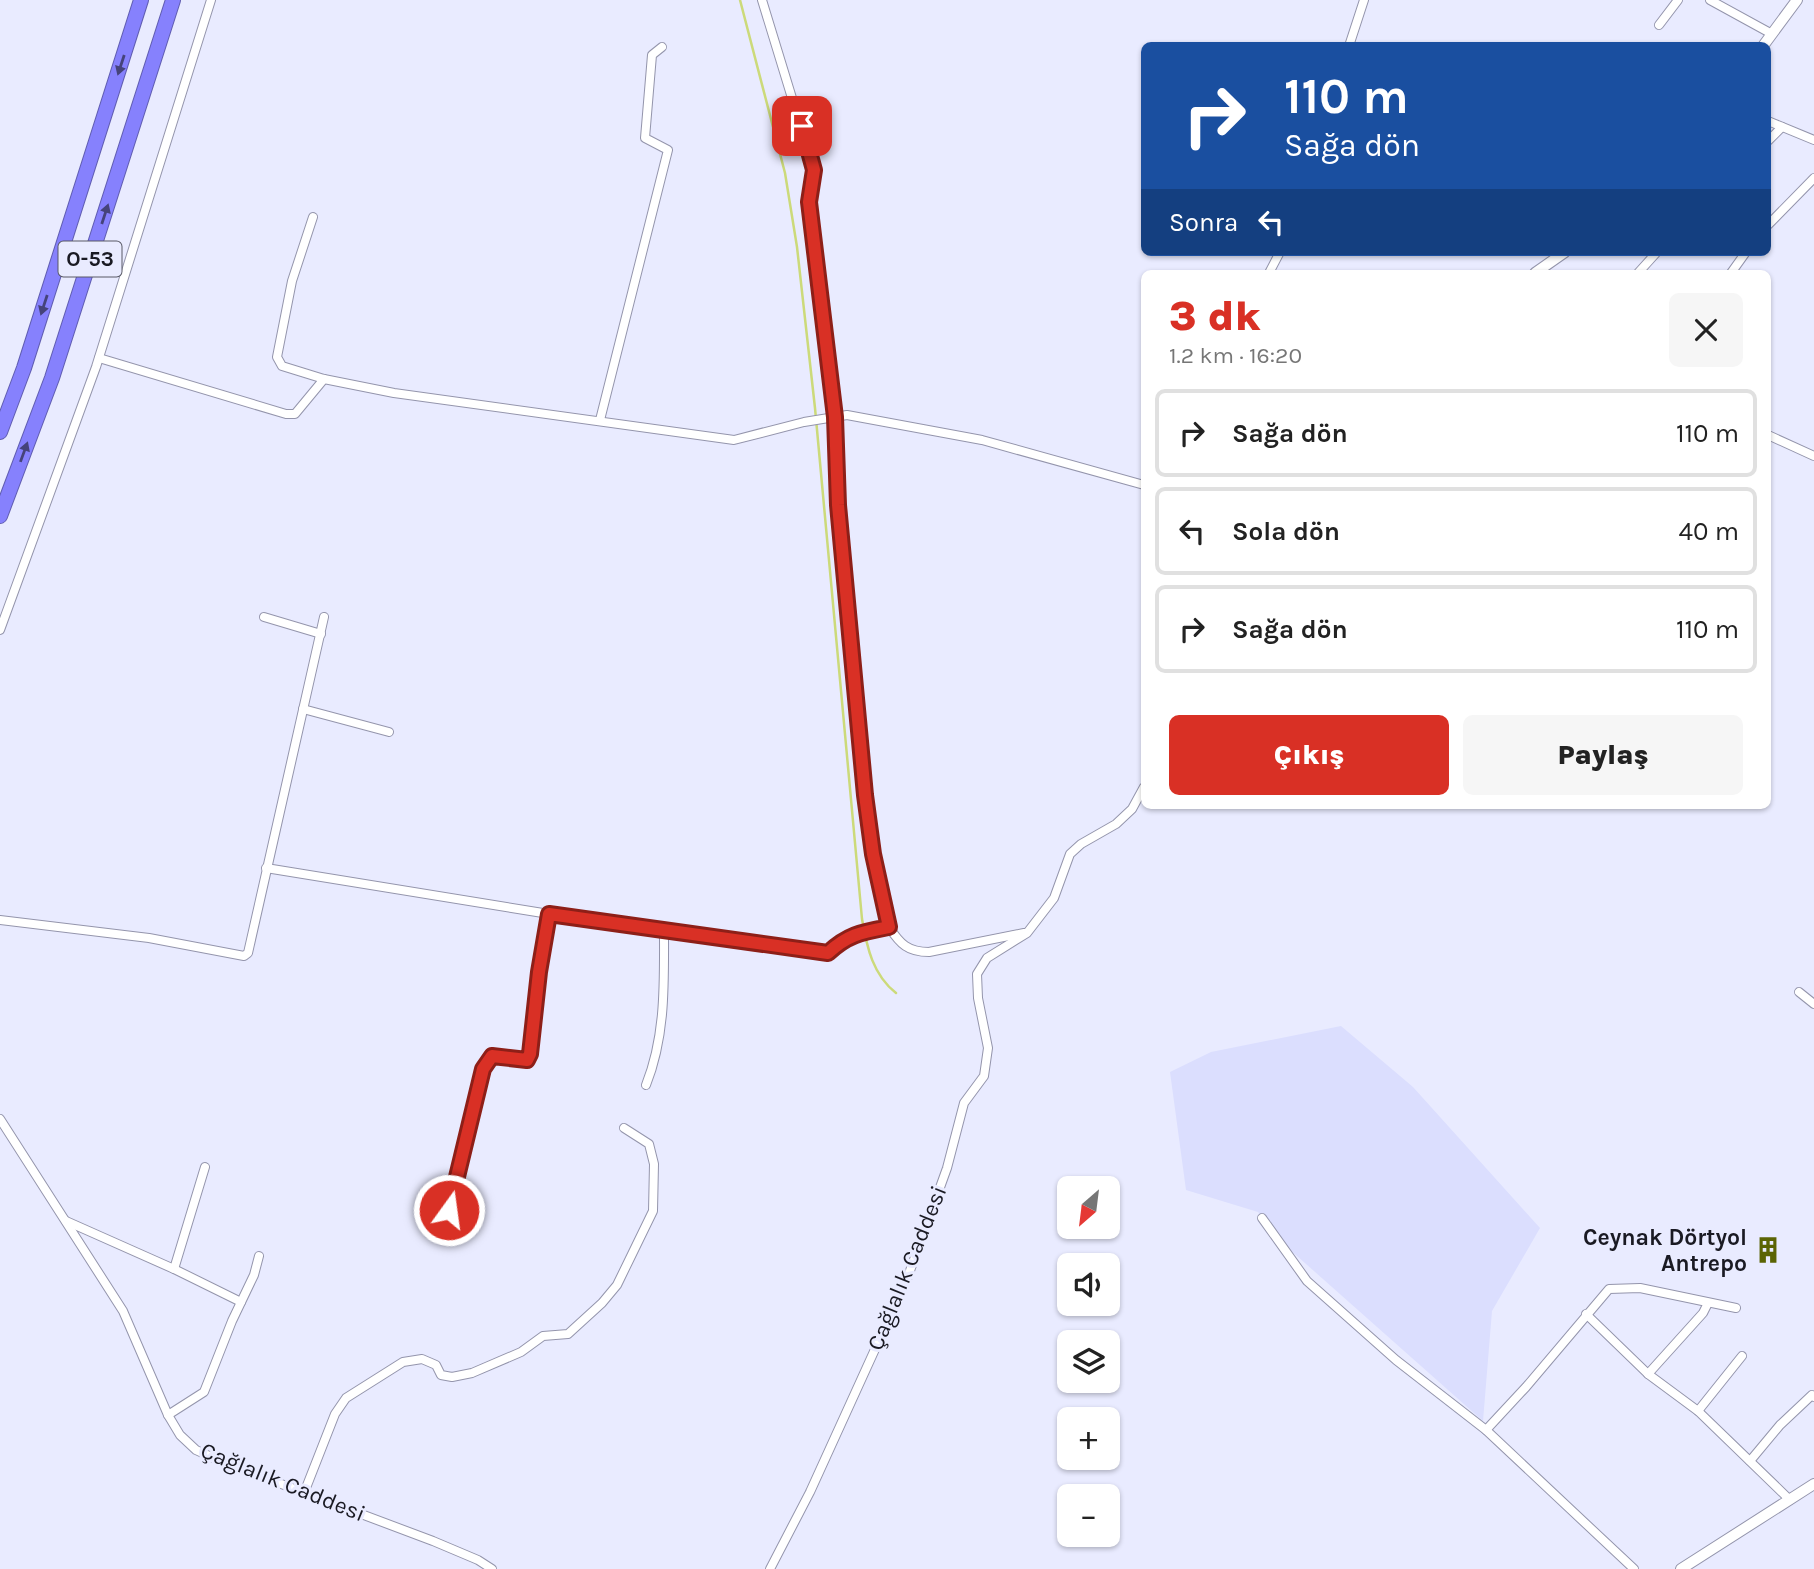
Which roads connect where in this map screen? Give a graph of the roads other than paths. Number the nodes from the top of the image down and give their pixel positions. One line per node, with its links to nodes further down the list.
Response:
1 (141, 0): 29 (highway, O-53, one-way to 29)
2 (173, 0): 33 (highway, O-53, one-way to 2)
3 (211, 0): 25 (street)
4 (762, 0): 27 (street)
5 (1364, 0): 11 (street)
6 (1678, 0): 9 (street)
7 (1710, 0): 10 (street)
8 (1797, 0): 10 (street)
9 (1659, 25)
10 (1772, 34): 12 (street)
11 (1350, 42)
12 (1766, 42)
13 (662, 47): 28 (street)
14 (1771, 122): 15 (street)
15 (1782, 127): 16 (street); 17 (street)
16 (1771, 138)
17 (1814, 140)
18 (1814, 178): 20 (street)
19 (313, 218): 26 (street)
20 (1771, 222)
21 (1560, 256): 23 (street)
22 (1653, 256): 24 (street)
23 (1542, 270)
24 (1641, 270)
25 (99, 358): 26 (street); 36 (street)
26 (324, 379): 28 (street)
27 (831, 417): 28 (street); 32 (street); 44 (street)
28 (600, 420)
29 (0, 432)
30 (1771, 436): 31 (street)
31 (1814, 456)
32 (1141, 484)
33 (0, 516)
34 (264, 617): 37 (street)
35 (324, 617): 37 (street)
36 (0, 630)
37 (321, 634): 38 (street)
38 (303, 709): 39 (street); 41 (street)
39 (389, 732)
40 (1141, 792): 46 (street)
41 (266, 868): 42 (street); 43 (street)
42 (549, 914): 45 (street); 53 (street)
43 (0, 920)
44 (889, 927): 45 (street); 46 (street)
45 (664, 930): 49 (street)
46 (1027, 933): 73 (street, Çağlalık Caddesi)
47 (1799, 992): 48 (street)
48 (1814, 1004)
49 (646, 1085)
50 (0, 1119): 55 (street, Çağlalık Caddesi)
51 (624, 1128): 70 (street)
52 (205, 1167): 57 (street)
53 (449, 1210)
54 (1262, 1217): 67 (street)
55 (65, 1220): 57 (street); 66 (street, Çağlalık Caddesi)
56 (259, 1256): 58 (street)
57 (174, 1269): 58 (street)
58 (241, 1302): 66 (street)
59 (1708, 1303): 60 (street); 61 (street); 63 (street)
60 (1736, 1308)
61 (1586, 1314): 63 (street); 67 (street)
62 (1742, 1356): 65 (street)
63 (1648, 1374): 65 (street)
64 (1814, 1397): 68 (street)
65 (1698, 1411): 68 (street)
66 (168, 1415): 70 (street, Çağlalık Caddesi)
67 (1486, 1430): 74 (street)
68 (1750, 1461): 71 (street)
69 (1814, 1484): 71 (street)
70 (304, 1493): 72 (street, Çağlalık Caddesi)
71 (1790, 1500): 75 (street)
72 (492, 1569)
73 (770, 1569)
74 (1634, 1569)
75 (1681, 1569)

